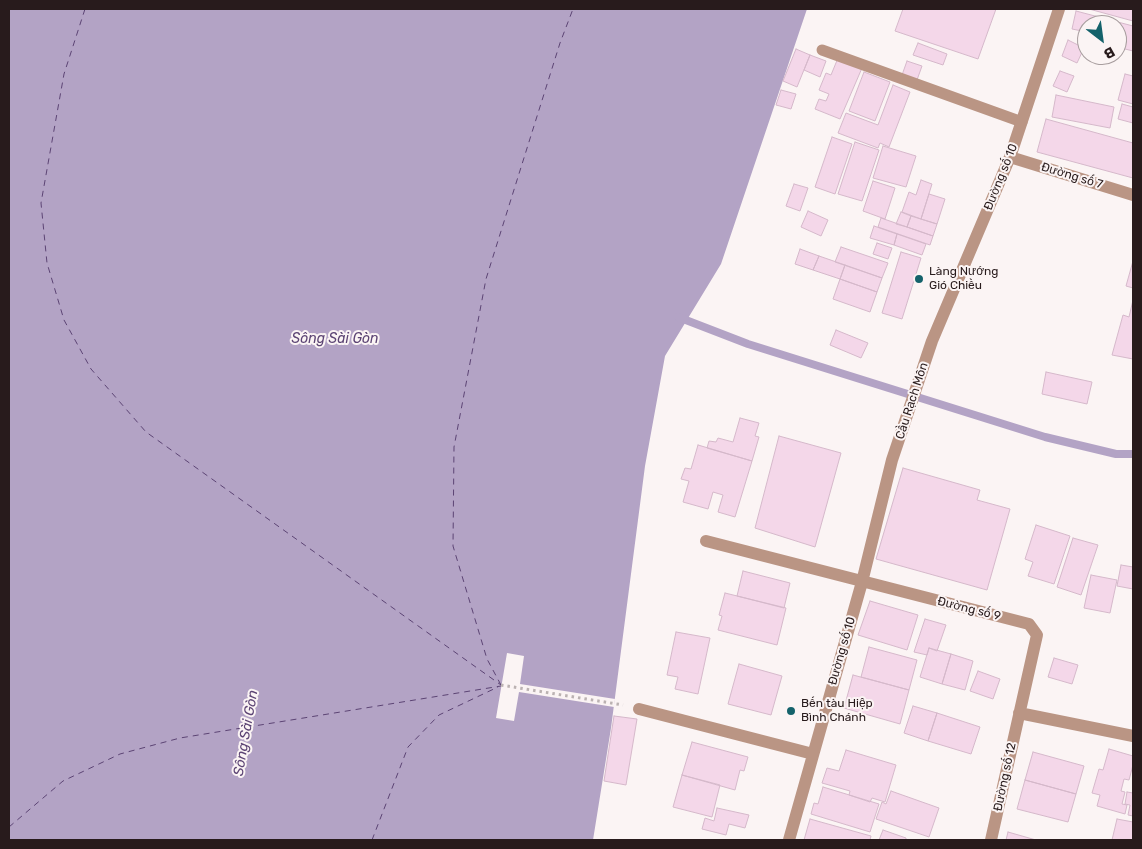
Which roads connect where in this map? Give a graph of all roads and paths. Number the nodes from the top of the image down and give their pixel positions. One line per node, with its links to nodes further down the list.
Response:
1 (1059, 9): 3 (street, Đường số 10)
2 (822, 50): 3 (lane)
3 (1022, 122): 4 (street, Đường số 10)
4 (1010, 157): 5 (street, Đường số 7); 6 (street, Đường số 10)
5 (1133, 196)
6 (932, 341): 7 (street, Cầu Rạch Môn)
7 (892, 460): 9 (street, Đường số 10)
8 (706, 541): 9 (street, Đường số 9)
9 (862, 582): 12 (street, Đường số 9); 14 (street, Đường số 10)
10 (501, 686): 11 (path)
11 (639, 709): 14 (street)
12 (1019, 713): 13 (street); 16 (street, Đường số 12)
13 (1133, 736)
14 (813, 754): 15 (street, Đường số 10)
15 (789, 840)
16 (991, 840)

